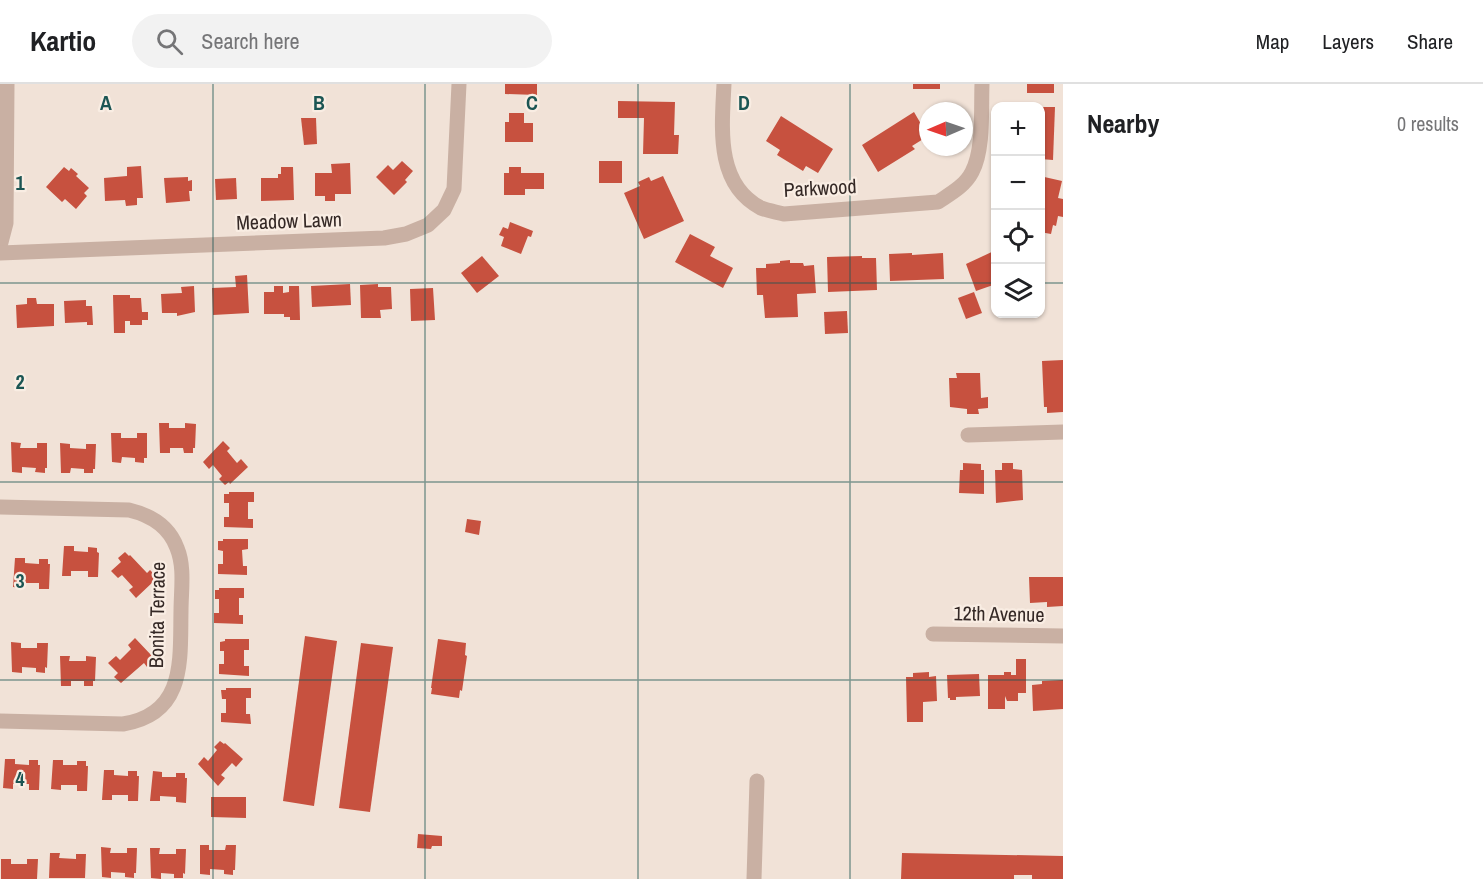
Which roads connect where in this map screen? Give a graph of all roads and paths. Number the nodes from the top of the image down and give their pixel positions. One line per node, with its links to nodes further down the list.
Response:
1 (7, 84): 5 (street)
2 (459, 84): 6 (street, Meadow Lawn)
3 (724, 84): 4 (street, Parkwood)
4 (982, 84)
5 (0, 246)
6 (0, 254)
7 (1063, 432): 8 (street)
8 (968, 435)
9 (0, 507): 12 (street, Bonita Terrace)
10 (933, 634): 11 (street, 12th Avenue)
11 (1063, 636)
12 (0, 721)
13 (757, 781): 14 (street)
14 (754, 879)

